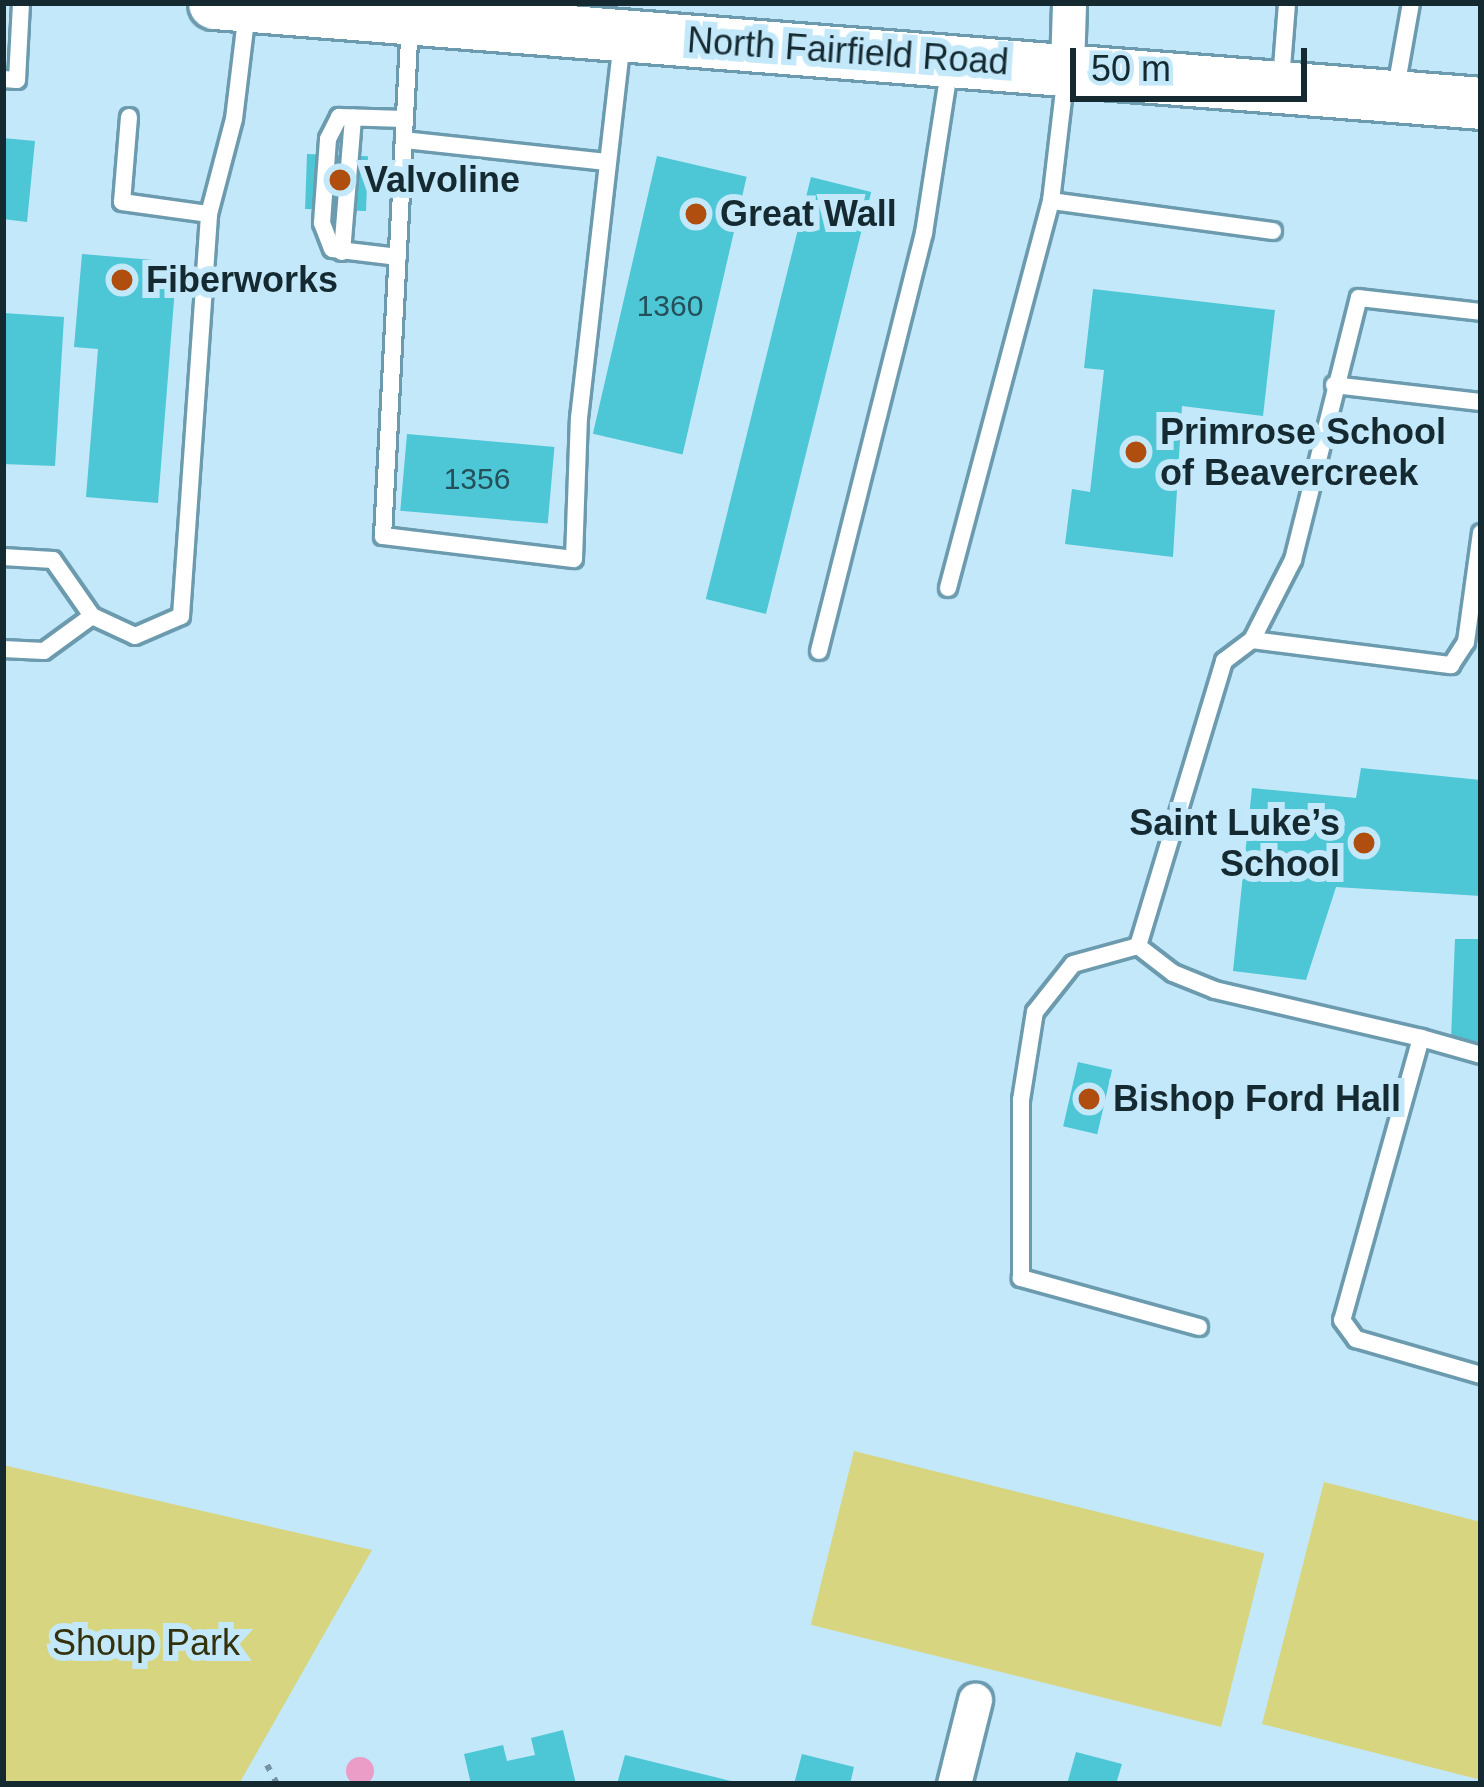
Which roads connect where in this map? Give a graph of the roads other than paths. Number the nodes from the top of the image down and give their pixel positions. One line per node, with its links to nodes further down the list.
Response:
1 (21, 3): 11 (lane)
2 (1069, 3): 10 (street)
3 (1287, 3): 12 (lane)
4 (1411, 3): 13 (lane)
5 (231, 4): 6 (main road, North Fairfield Road); 20 (lane)
6 (411, 10): 7 (main road, North Fairfield Road); 16 (lane)
7 (558, 16): 8 (main road, North Fairfield Road)
8 (623, 34): 9 (main road, North Fairfield Road); 18 (lane)
9 (951, 59): 10 (main road, North Fairfield Road); 32 (lane)
10 (1067, 68): 12 (main road, North Fairfield Road); 19 (lane)
11 (3, 79)
12 (1281, 85): 13 (main road, North Fairfield Road)
13 (1395, 95): 14 (main road, North Fairfield Road)
14 (1481, 104)
15 (129, 117): 20 (lane)
16 (405, 119): 17 (lane); 22 (lane)
17 (404, 140): 18 (lane); 22 (lane)
18 (608, 162): 22 (lane)
19 (1051, 201): 21 (lane); 28 (lane)
20 (209, 214): 29 (lane)
21 (1273, 231)
22 (398, 257)
23 (1481, 312): 24 (lane)
24 (1334, 385): 25 (lane); 30 (lane)
25 (1481, 401)
26 (1481, 533): 30 (lane)
27 (3, 557): 29 (lane)
28 (948, 587)
29 (92, 616): 31 (lane)
30 (1252, 640): 33 (lane)
31 (3, 649)
32 (819, 651)
33 (1138, 946): 34 (lane); 36 (lane)
34 (1421, 1038): 35 (lane); 37 (lane)
35 (1481, 1055)
36 (1199, 1327)
37 (1481, 1375)
38 (975, 1700): 39 (street)
39 (954, 1784)

